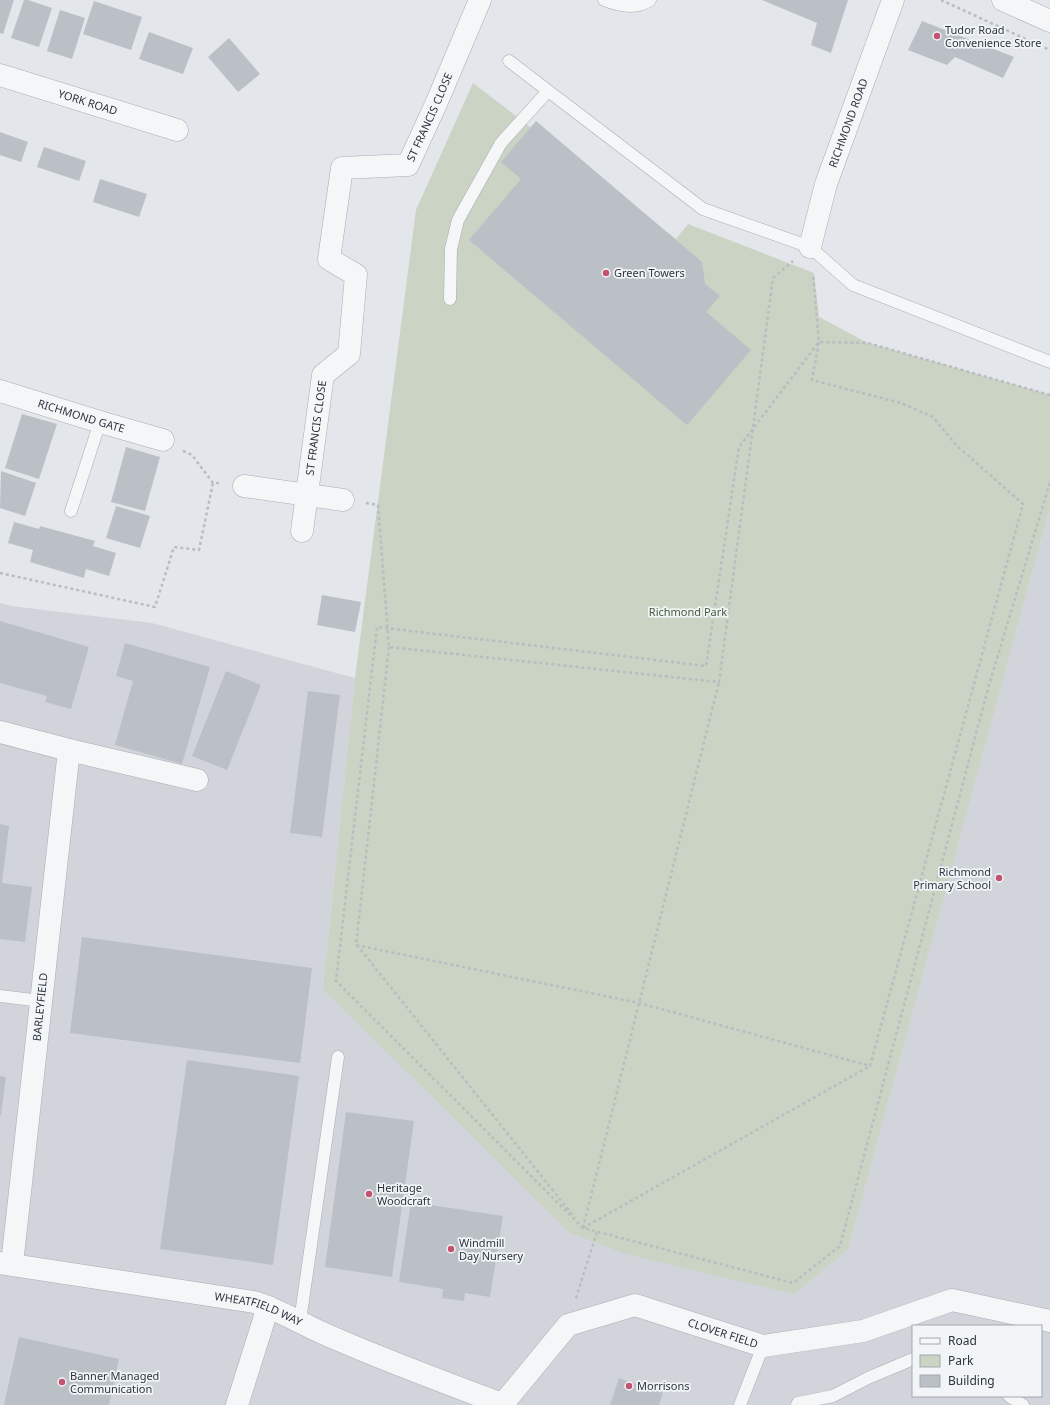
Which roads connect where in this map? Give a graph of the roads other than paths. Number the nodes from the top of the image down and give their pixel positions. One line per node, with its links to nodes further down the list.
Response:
1 (480, 0): 18 (street, ST FRANCIS CLOSE)
2 (604, 0): 3 (lane)
3 (650, 0)
4 (893, 0): 11 (street, RICHMOND ROAD)
5 (1003, 0): 6 (street)
6 (1050, 21)
7 (509, 61): 9 (lane)
8 (0, 75): 10 (street, YORK ROAD)
9 (548, 91): 11 (lane); 12 (lane)
10 (177, 130)
11 (810, 247): 13 (lane)
12 (450, 299)
13 (1050, 362)
14 (0, 391): 15 (street, RICHMOND GATE)
15 (100, 422): 16 (street, RICHMOND GATE); 20 (lane)
16 (163, 440)
17 (244, 486): 18 (street)
18 (306, 494): 19 (street); 21 (street, ST FRANCIS CLOSE)
19 (343, 500)
20 (71, 511)
21 (302, 531)
22 (0, 732): 23 (street)
23 (69, 750): 24 (street); 26 (street, BARLEYFIELD)
24 (197, 780)
25 (0, 996): 26 (lane)
26 (41, 1001): 28 (street, BARLEYFIELD)
27 (338, 1058): 30 (lane)
28 (6, 1263): 29 (street, WHEATFIELD WAY)
29 (268, 1306): 30 (street, WHEATFIELD WAY); 36 (street)
30 (300, 1321): 35 (street, WHEATFIELD WAY)
31 (1050, 1321): 32 (street, CLOVER FIELD)
32 (763, 1346): 35 (street, CLOVER FIELD); 37 (lane)
33 (912, 1359): 38 (lane)
34 (1011, 1397): 39 (lane)
35 (502, 1404)
36 (237, 1405)
37 (740, 1405)
38 (798, 1405)
39 (1023, 1405)

